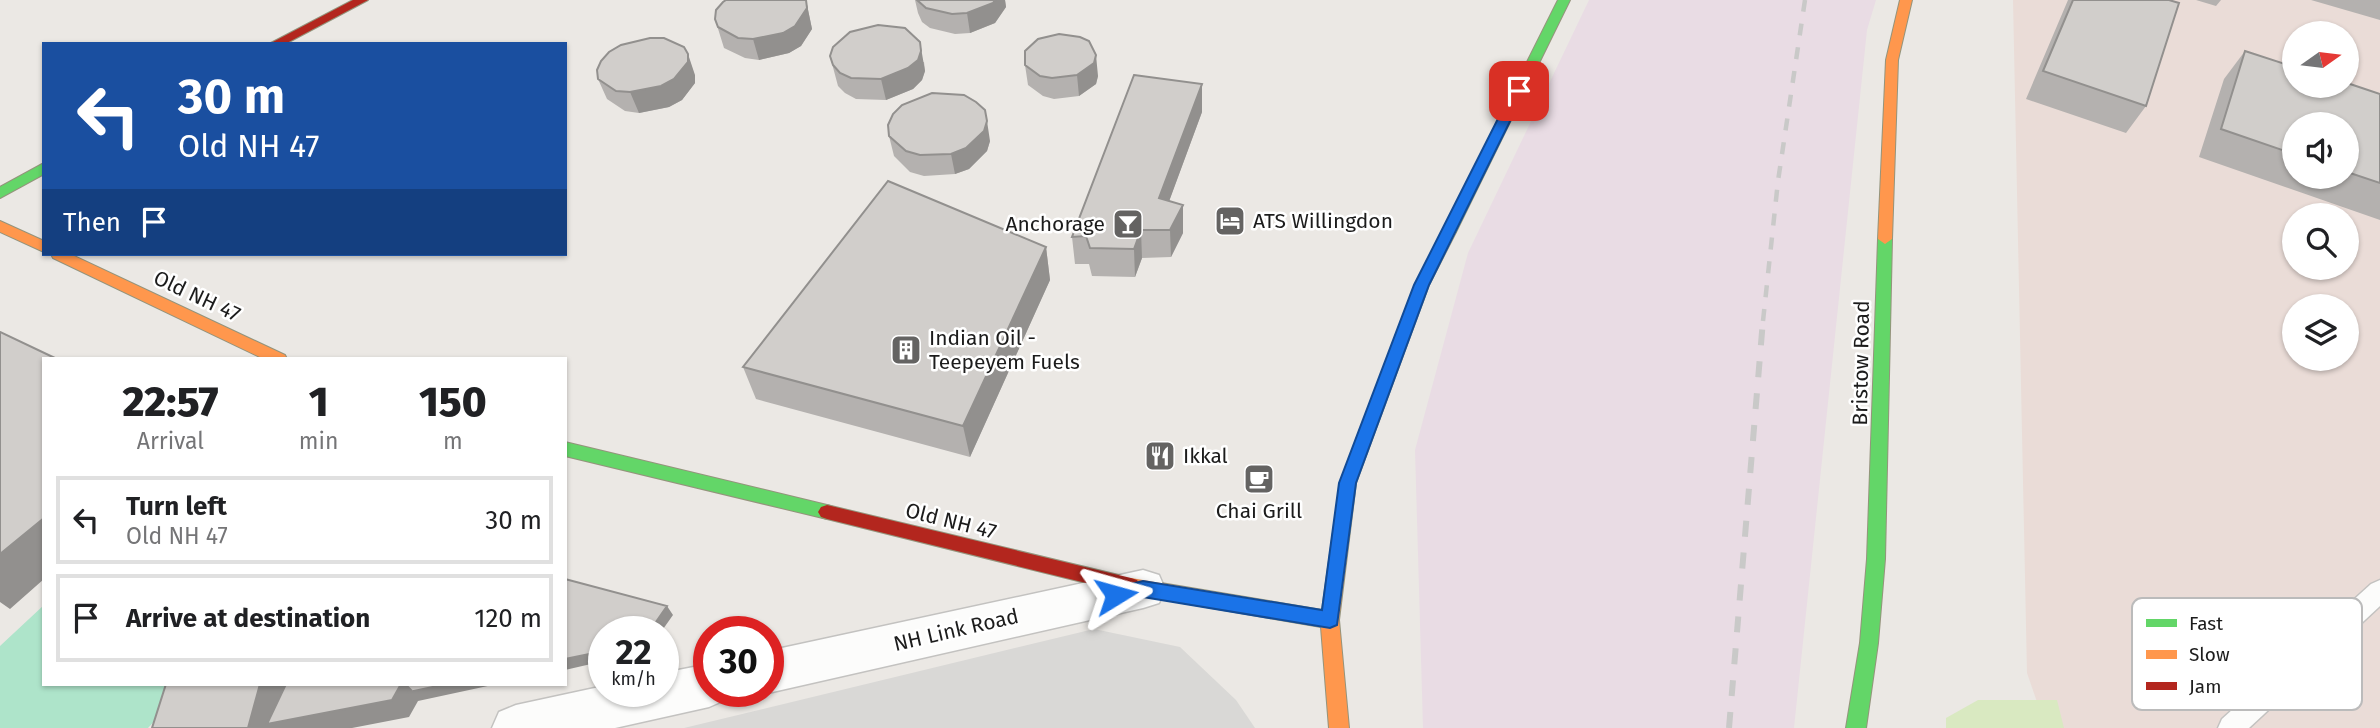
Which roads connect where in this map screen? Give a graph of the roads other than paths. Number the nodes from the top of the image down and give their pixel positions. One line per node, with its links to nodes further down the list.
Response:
1 (362, 0): 4 (main road)
2 (1564, 0): 15 (main road)
3 (1906, 0): 21 (main road, Bristow Road)
4 (279, 42)
5 (42, 169): 6 (main road)
6 (0, 193)
7 (0, 226): 8 (main road)
8 (42, 246)
9 (62, 256): 10 (main road, Old NH 47)
10 (275, 357)
11 (567, 449): 12 (main road, Old NH 47)
12 (1143, 589): 15 (main road, Old NH 47); 16 (street, NH Link Road)
13 (2380, 591): 14 (lane)
14 (2362, 608)
15 (1330, 620): 20 (main road)
16 (784, 668)
17 (693, 689): 19 (street)
18 (2251, 710): 22 (lane)
19 (516, 728)
20 (1339, 728)
21 (1856, 728)
22 (2231, 728)

